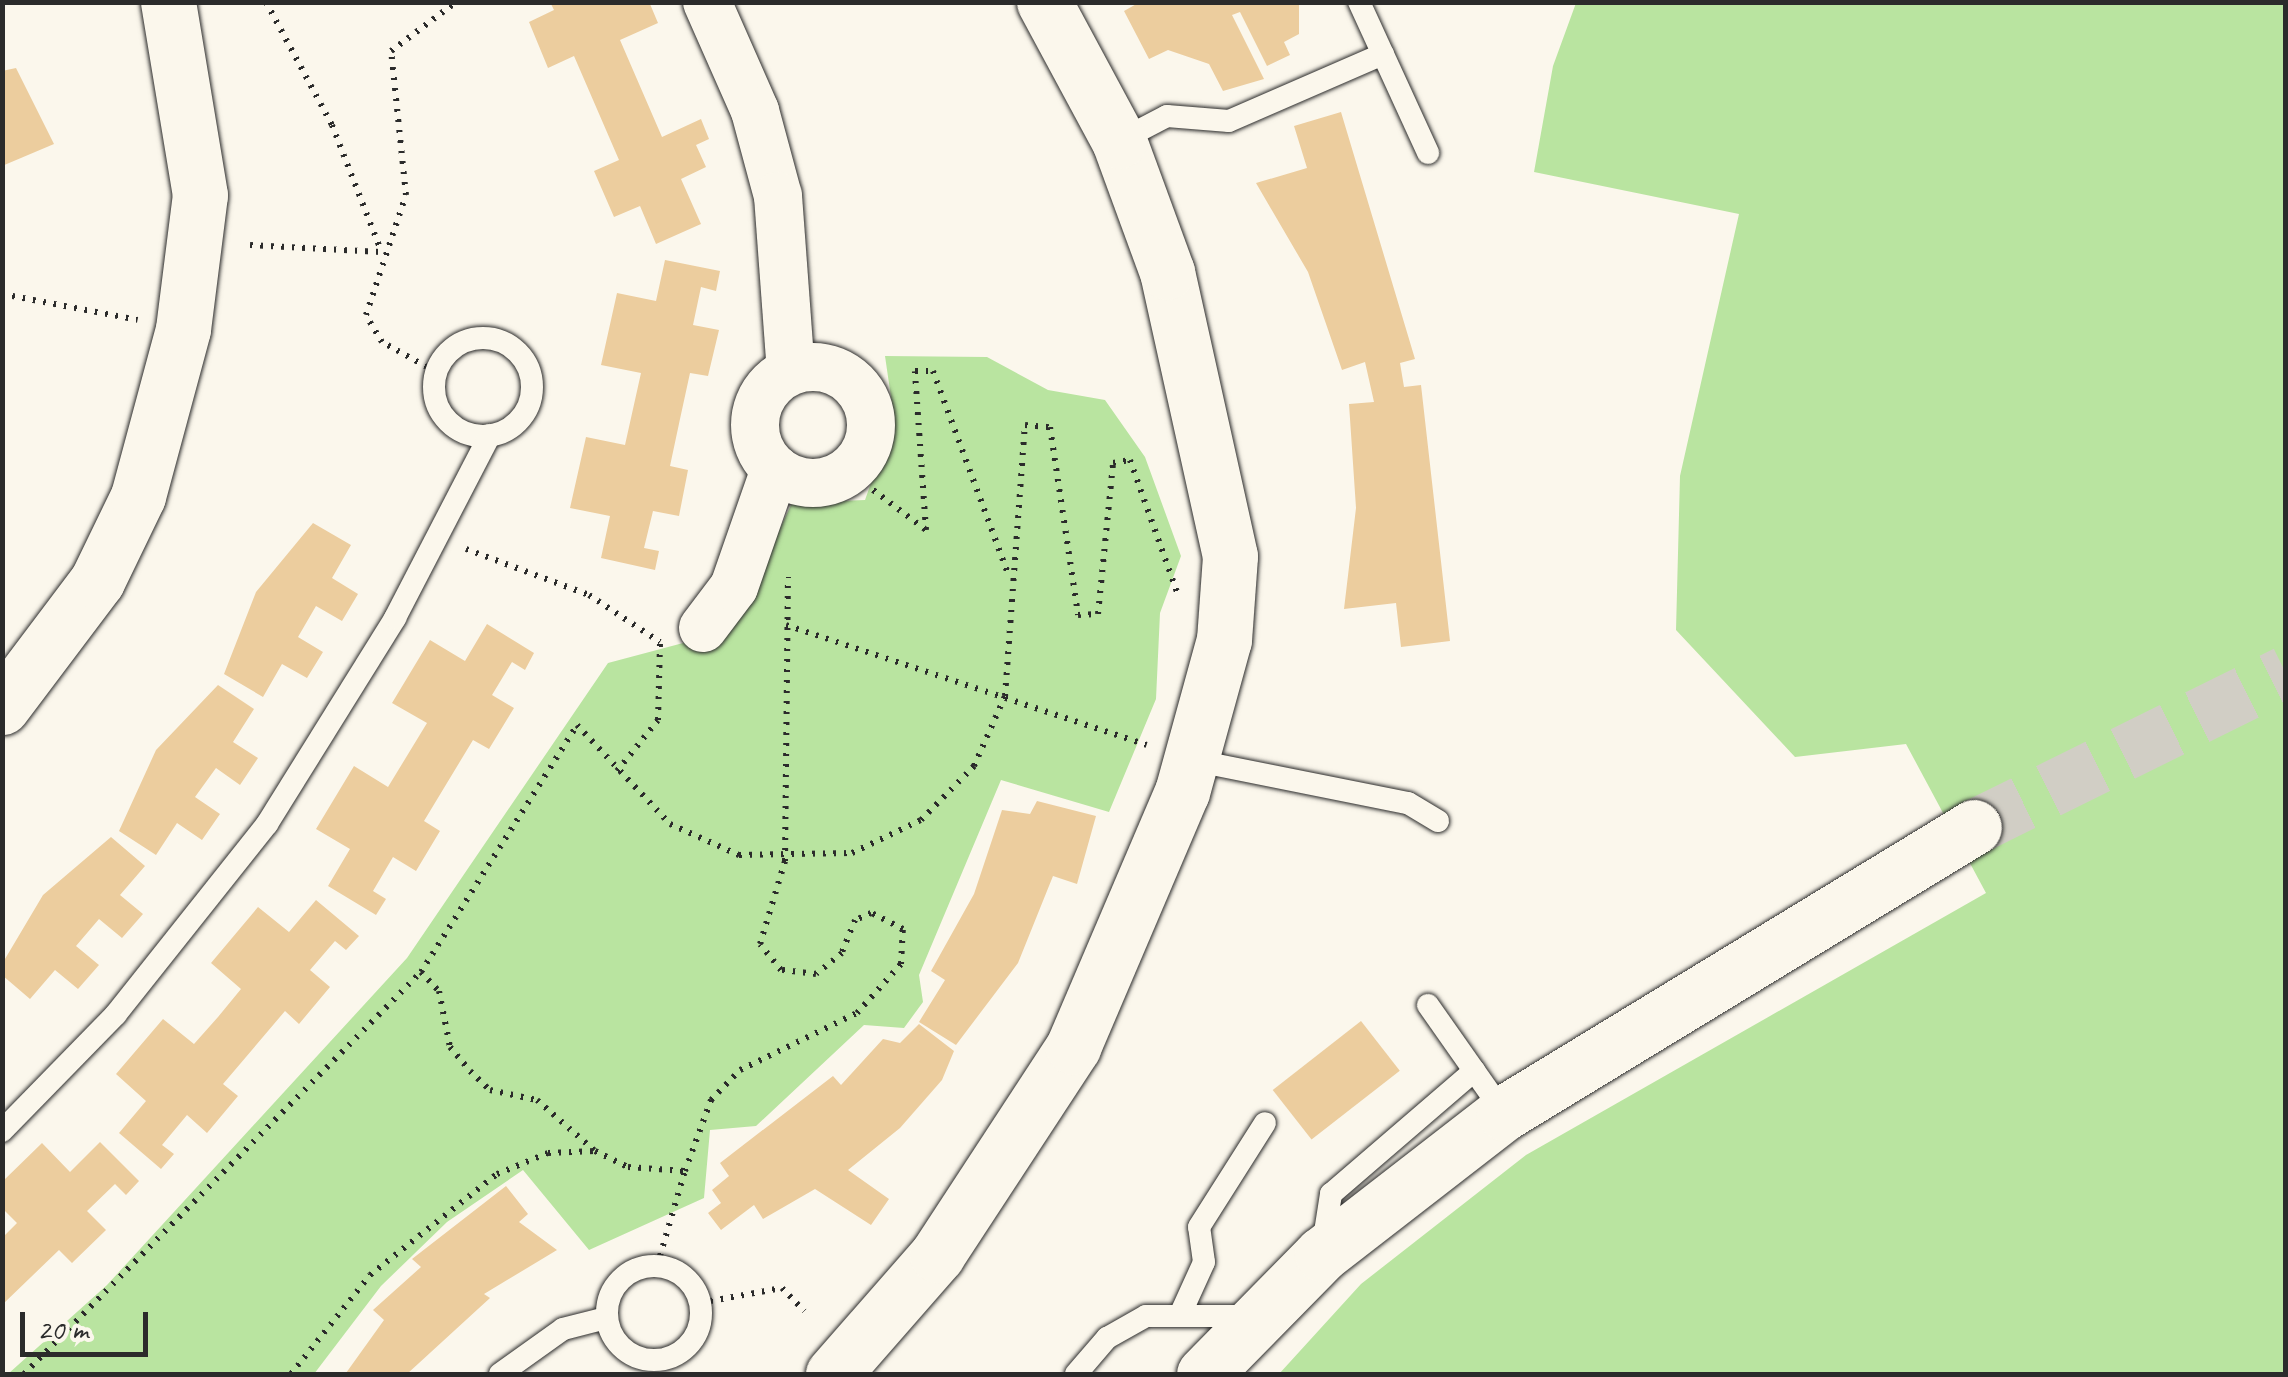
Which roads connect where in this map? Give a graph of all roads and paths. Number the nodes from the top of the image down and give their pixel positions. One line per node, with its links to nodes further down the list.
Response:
1 (168, 2): 13 (street)
2 (266, 2): 11 (path)
3 (456, 2): 11 (path)
4 (707, 2): 14 (street)
5 (1044, 2): 8 (street)
6 (1359, 2): 7 (lane)
7 (1383, 54): 8 (lane); 9 (lane)
8 (1119, 141): 27 (street)
9 (1428, 153)
10 (250, 245): 11 (path)
11 (381, 252): 15 (path)
12 (2, 294): 13 (path)
13 (183, 329): 26 (street)
14 (791, 370): 17 (street); 18 (street)
15 (436, 372): 16 (lane); 16 (lane)
16 (490, 436): 20 (lane)
17 (774, 470): 18 (street); 19 (street)
18 (848, 471): 21 (path)
19 (752, 527): 23 (path); 24 (street)
20 (442, 529): 24 (path); 36 (lane)
21 (1011, 582): 22 (path); 25 (path)
22 (1177, 592)
23 (786, 625): 25 (path); 31 (path)
24 (682, 635): 28 (path)
25 (1005, 696): 27 (path); 31 (path)
26 (2, 708)
27 (1172, 754): 29 (lane); 45 (street)
28 (616, 772): 31 (path); 32 (path)
29 (1438, 821)
30 (1974, 827): 34 (street)
31 (786, 861): 38 (path)
32 (421, 972): 37 (path); 46 (path)
33 (1428, 1006): 34 (lane)
34 (1489, 1092): 43 (street)
35 (1265, 1124): 42 (lane)
36 (2, 1130)
37 (595, 1151): 38 (path); 47 (path)
38 (685, 1171): 39 (path)
39 (657, 1266): 40 (lane); 44 (lane)
40 (700, 1303): 41 (path); 44 (lane)
41 (804, 1311)
42 (1180, 1315): 43 (lane); 49 (lane)
43 (1256, 1316): 50 (street)
44 (606, 1318): 48 (lane)
45 (839, 1372)
46 (24, 1374)
47 (291, 1374)
48 (500, 1374)
49 (1076, 1374)
50 (1204, 1374)

